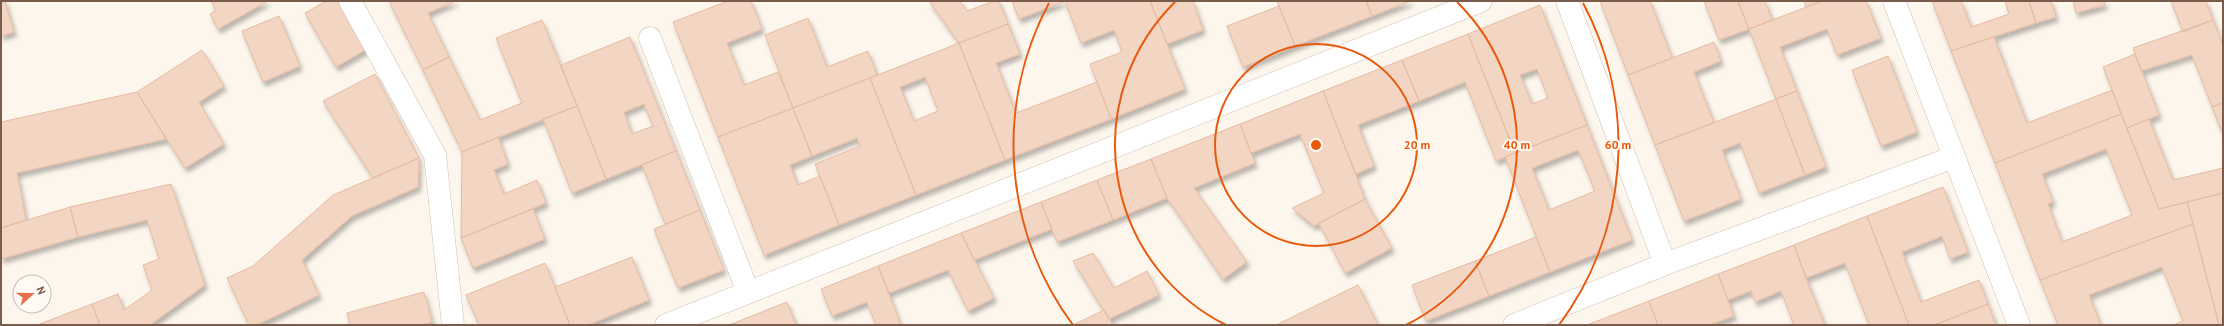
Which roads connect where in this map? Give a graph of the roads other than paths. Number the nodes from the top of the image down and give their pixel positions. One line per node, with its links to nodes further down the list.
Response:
1 (350, 1): 9 (street)
2 (1480, 1): 8 (street)
3 (1566, 1): 7 (street)
4 (1894, 1): 6 (street)
5 (650, 38): 8 (street)
6 (1954, 157): 7 (street); 12 (street)
7 (1665, 264): 11 (street)
8 (748, 292): 10 (street)
9 (453, 325)
10 (666, 325)
11 (1514, 325)
12 (2018, 325)

